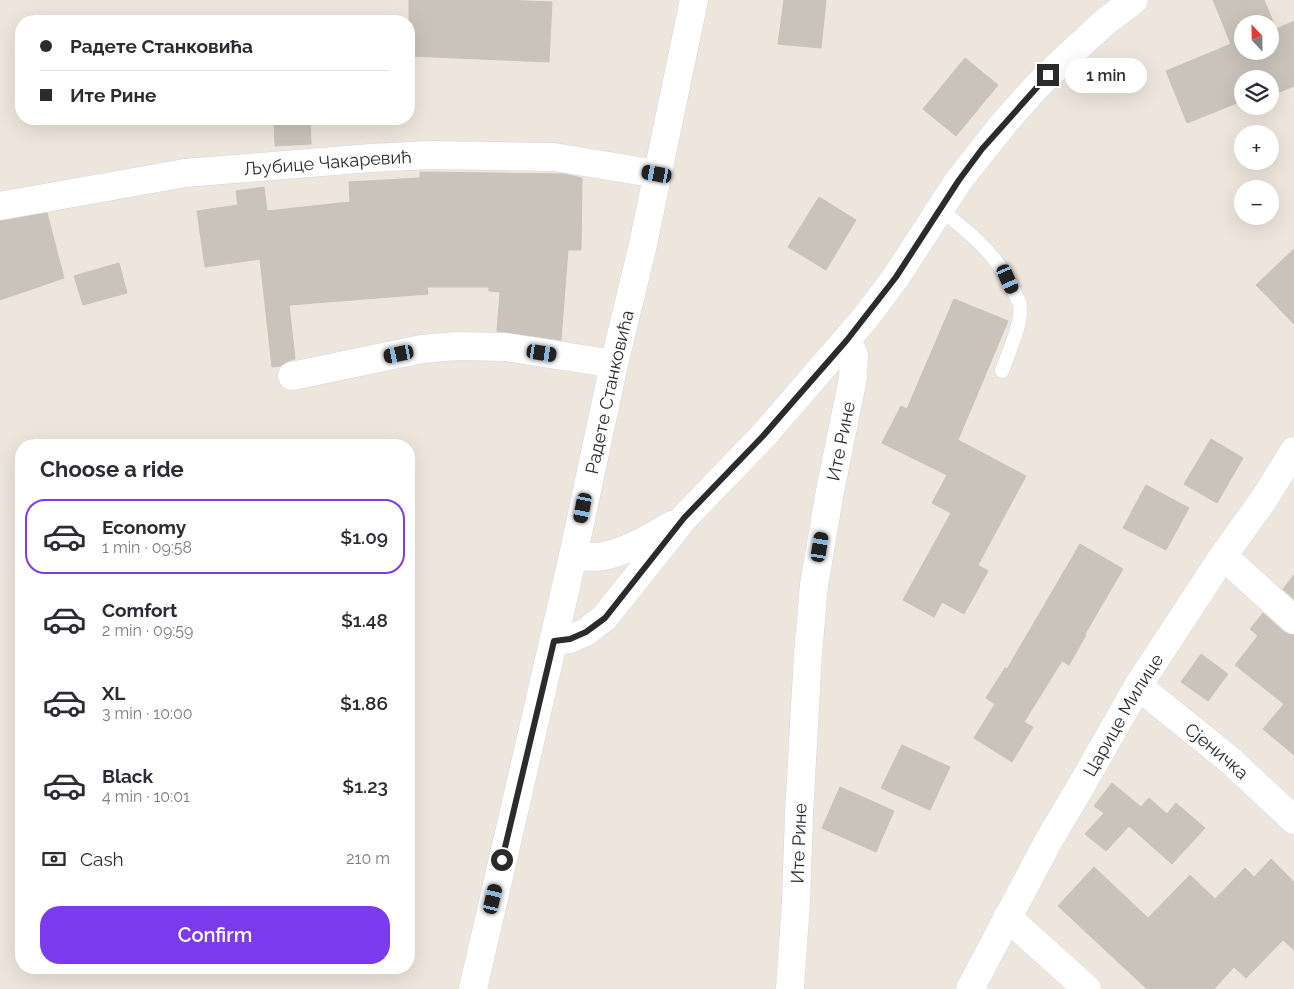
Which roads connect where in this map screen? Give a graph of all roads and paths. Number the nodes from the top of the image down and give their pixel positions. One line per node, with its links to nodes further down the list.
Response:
1 (694, 0): 3 (street, Радете Станковића)
2 (1134, 0): 5 (street)
3 (657, 174): 4 (street, Љубице Чакаревић); 7 (street, Радете Станковића)
4 (0, 206)
5 (940, 209): 6 (street); 8 (lane)
6 (847, 340): 11 (street); 20 (street, Ите Рине)
7 (614, 364): 9 (street); 12 (street, Радете Станковића)
8 (1002, 371)
9 (292, 376)
10 (1293, 455): 13 (street, Царице Милице)
11 (684, 518): 12 (street); 15 (street)
12 (573, 556): 15 (street, Радете Станковића)
13 (1223, 556): 14 (street); 16 (street, Царице Милице)
14 (1294, 620)
15 (554, 641): 19 (street, Радете Станковића)
16 (1138, 686): 17 (street, Сјеничка); 18 (street, Царице Милице)
17 (1294, 820)
18 (1007, 917): 21 (street, Царице Милице); 22 (street)
19 (473, 989)
20 (790, 989)
21 (970, 989)
22 (1087, 989)

